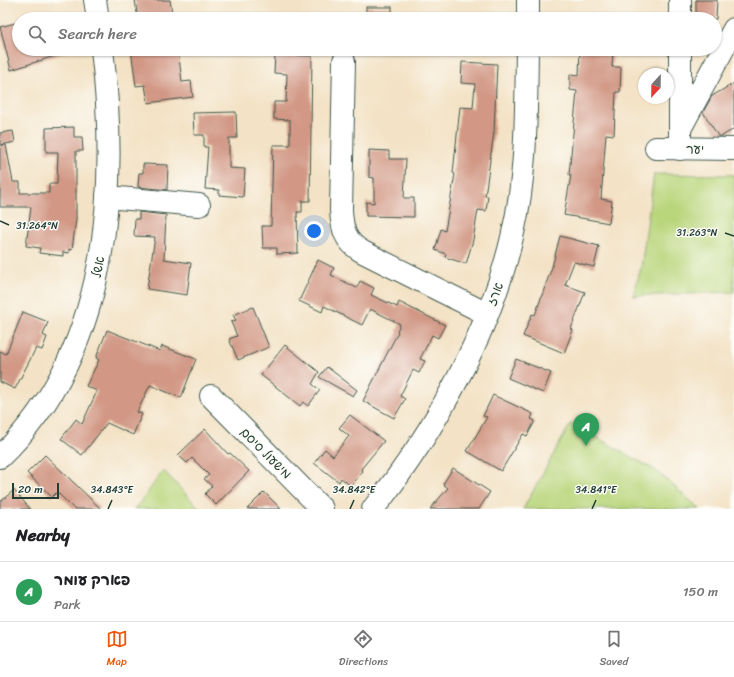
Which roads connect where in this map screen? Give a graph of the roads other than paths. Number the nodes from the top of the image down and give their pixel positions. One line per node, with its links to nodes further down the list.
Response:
1 (95, 0): 4 (street)
2 (528, 0): 5 (street)
3 (680, 0): 6 (street)
4 (97, 12)
5 (528, 12)
6 (680, 12)
7 (734, 29): 8 (street)
8 (722, 53)
9 (103, 56): 17 (street, אשל)
10 (528, 56): 19 (street, ארז)
11 (680, 56): 14 (street)
12 (721, 56): 14 (street)
13 (344, 61): 19 (street)
14 (680, 139): 15 (street, יער); 16 (street, יער)
15 (656, 148)
16 (734, 149)
17 (107, 197): 18 (street); 21 (street, אשל)
18 (199, 205)
19 (487, 314): 23 (street, ארז)
20 (211, 396): 22 (street, מישעול סיסם)
21 (0, 457)
22 (322, 509)
23 (373, 509)

